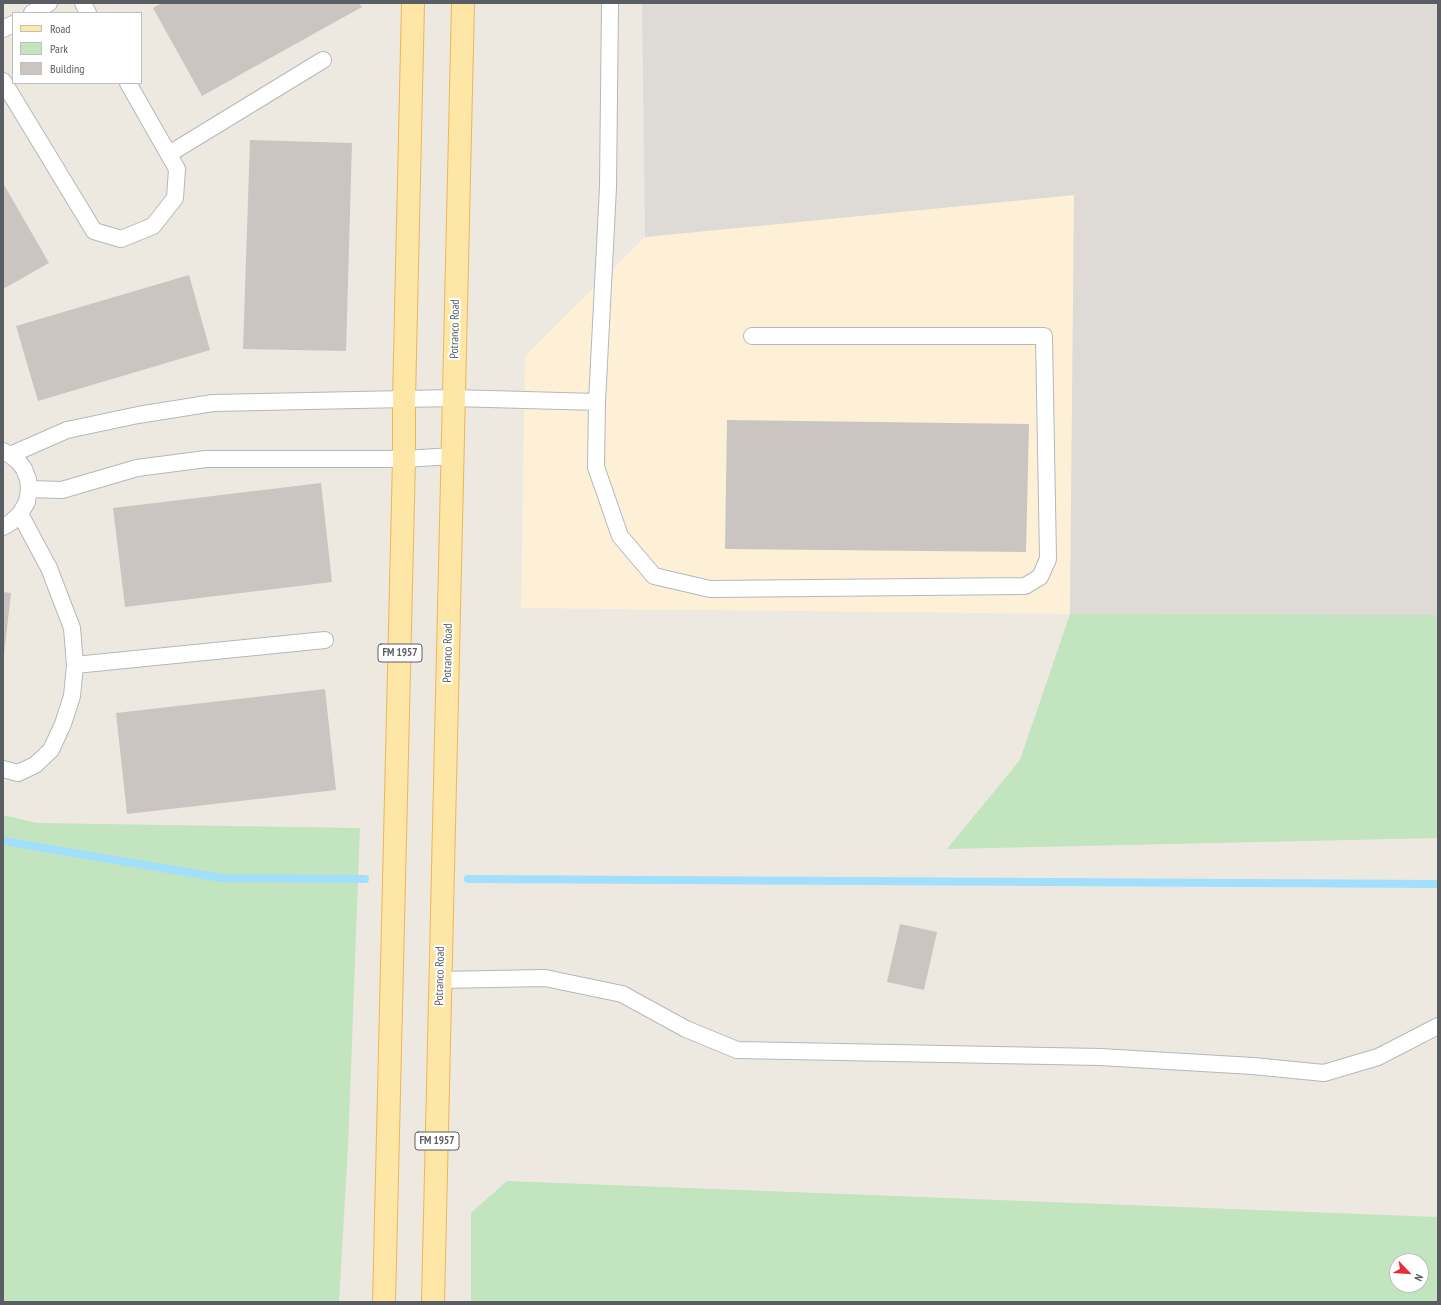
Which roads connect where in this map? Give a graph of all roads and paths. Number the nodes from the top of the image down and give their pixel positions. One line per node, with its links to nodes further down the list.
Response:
1 (49, 3): 6 (lane)
2 (83, 3): 7 (lane)
3 (413, 3): 16 (main road, FM 1957)
4 (463, 3): 15 (main road, Potranco Road / FM 1957)
5 (610, 3): 17 (lane)
6 (34, 12)
7 (88, 12)
8 (12, 24): 9 (lane)
9 (3, 29)
10 (323, 60): 13 (lane)
11 (3, 81): 13 (lane)
12 (129, 84): 13 (lane)
13 (169, 154)
14 (752, 336): 17 (lane)
15 (453, 398): 16 (lane); 17 (lane); 19 (main road, Potranco Road / FM 1957)
16 (404, 399): 18 (lane); 20 (main road, FM 1957)
17 (597, 402)
18 (6, 453): 21 (lane)
19 (453, 456): 20 (lane); 27 (main road, Potranco Road / FM 1957)
20 (404, 459): 21 (lane); 29 (main road, FM 1957)
21 (29, 489): 22 (lane)
22 (20, 514): 23 (lane); 25 (lane)
23 (3, 527)
24 (325, 640): 25 (lane)
25 (75, 665): 26 (lane)
26 (3, 769)
27 (440, 980): 28 (lane); 30 (main road, Potranco Road / FM 1957)
28 (1438, 1026)
29 (384, 1302)
30 (433, 1302)

